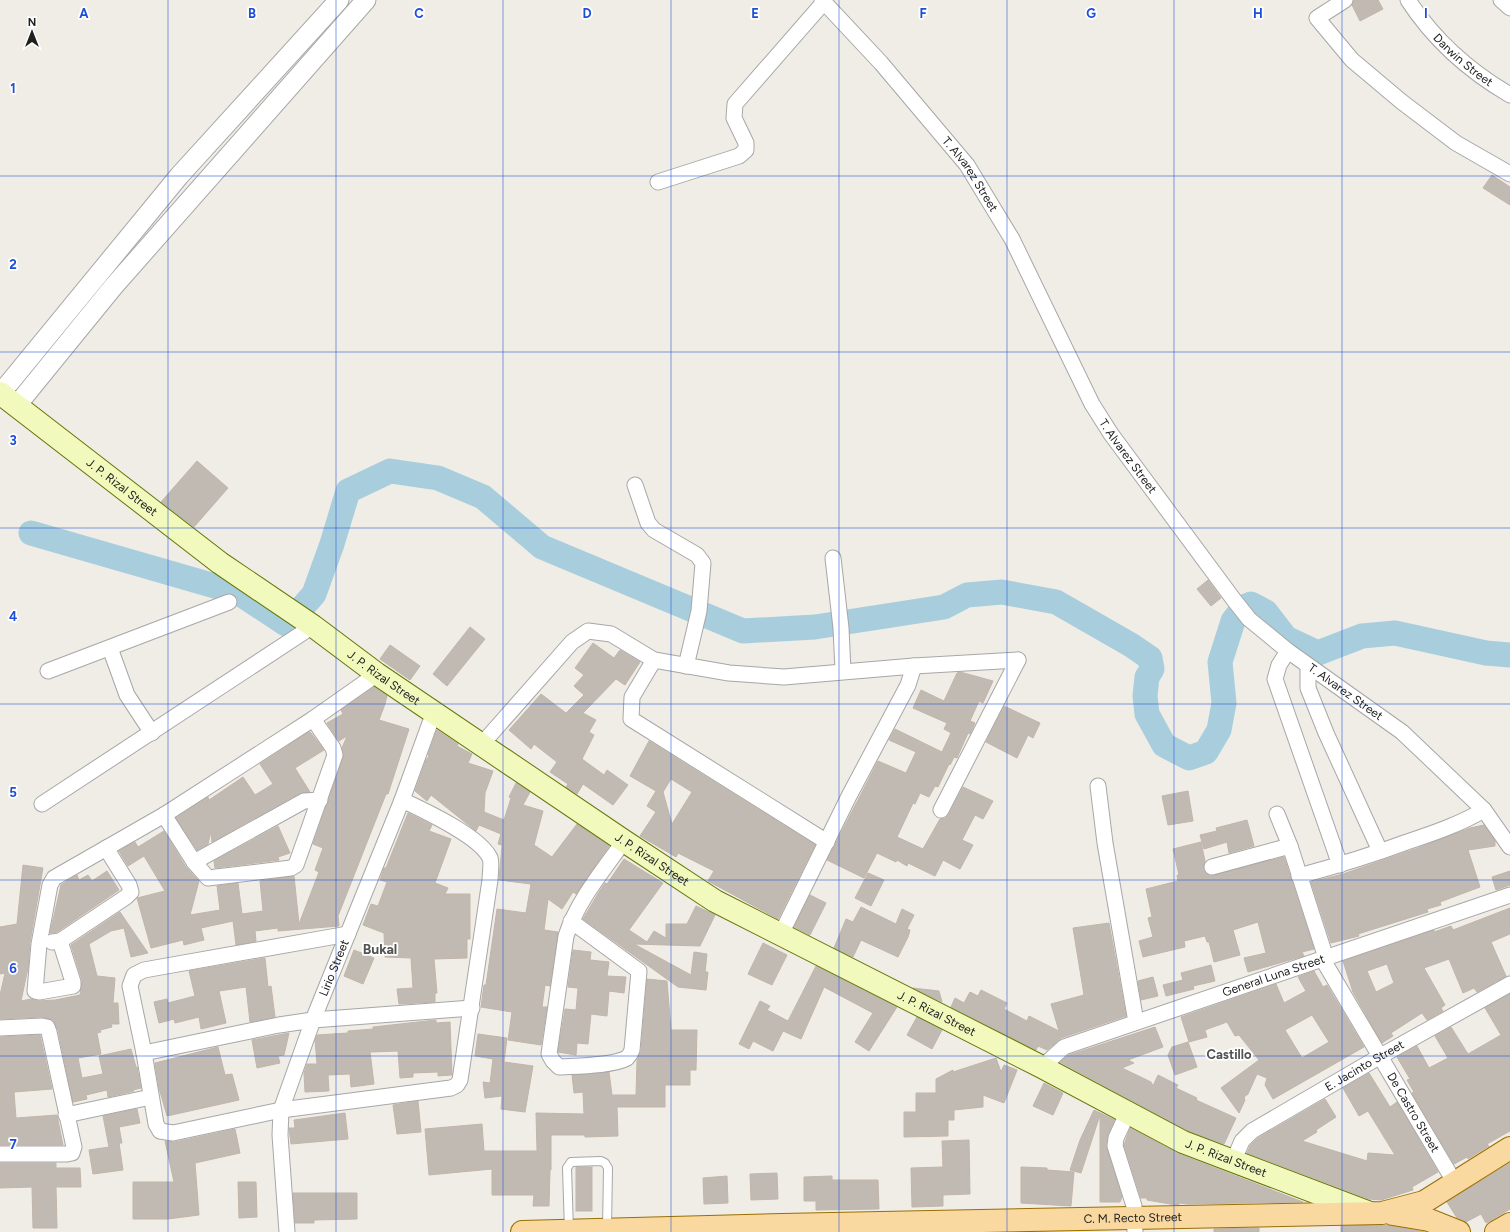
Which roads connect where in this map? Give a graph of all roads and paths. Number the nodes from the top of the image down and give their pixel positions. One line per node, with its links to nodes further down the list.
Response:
1 (339, 0): 8 (street)
2 (366, 0): 9 (street)
3 (1345, 0): 11 (street)
4 (1408, 0): 10 (street, Darwin Street)
5 (1502, 0): 7 (street)
6 (823, 1): 13 (street); 23 (street, T. Alvarez Street)
7 (1510, 8)
8 (310, 32): 9 (street); 12 (street)
9 (325, 45): 14 (street)
10 (1510, 95)
11 (1510, 174)
12 (179, 176): 14 (street); 15 (street)
13 (658, 182)
14 (196, 191): 16 (street)
15 (98, 275): 16 (street); 17 (street)
16 (112, 287): 17 (street)
17 (6, 397): 21 (main road, J. P. Rizal Street)
18 (635, 485): 25 (street)
19 (832, 558): 29 (street)
20 (230, 602): 22 (street)
21 (313, 626): 30 (main road, J. P. Rizal Street); 33 (street)
22 (110, 648): 28 (street); 33 (street)
23 (1288, 651): 27 (street, T. Alvarez Street); 50 (street)
24 (654, 660): 25 (street); 34 (street); 44 (street)
25 (686, 666): 29 (street)
26 (914, 666): 29 (street); 39 (street); 44 (street)
27 (1308, 666): 40 (street, T. Alvarez Street); 48 (street)
28 (48, 671)
29 (843, 671)
30 (377, 674): 31 (main road, J. P. Rizal Street); 32 (street)
31 (434, 712): 34 (main road, J. P. Rizal Street); 37 (street, Lirio Street)
32 (313, 719): 36 (street); 42 (street)
33 (152, 733): 38 (street)
34 (482, 744): 43 (main road, J. P. Rizal Street)
35 (1098, 786): 63 (street)
36 (320, 800): 49 (street); 49 (street)
37 (402, 800): 55 (street, Lirio Street); 61 (street)
38 (42, 804)
39 (941, 810)
40 (1484, 810): 47 (street, T. Alvarez Street); 48 (street)
41 (1277, 814): 45 (street, De Castro Street)
42 (164, 815): 46 (street); 49 (street)
43 (624, 841): 54 (street); 56 (main road, J. P. Rizal Street)
44 (827, 842): 56 (street)
45 (1290, 846): 51 (street); 52 (street, De Castro Street)
46 (106, 848): 57 (street); 58 (street)
47 (1510, 848)
48 (1380, 852): 50 (street)
49 (194, 862)
50 (1340, 865): 52 (street)
51 (1212, 867)
52 (1299, 876): 59 (street, De Castro Street)
53 (1510, 895): 59 (street, General Luna Street)
54 (571, 921): 54 (street)
55 (348, 934): 62 (street, Lirio Street); 65 (street)
56 (781, 934): 67 (main road, J. P. Rizal Street)
57 (60, 940): 58 (street); 58 (street)
58 (39, 944)
59 (1324, 959): 63 (street, General Luna Street); 66 (street, De Castro Street)
60 (1510, 984): 66 (street, E. Jacinto Street)
61 (472, 1008): 62 (street); 69 (street)
62 (313, 1020): 65 (street); 69 (street, Lirio Street)
63 (1136, 1022): 67 (street, General Luna Street)
64 (0, 1028): 71 (street)
65 (144, 1053): 68 (street)
66 (1379, 1057): 74 (street, E. Jacinto Street); 75 (street, De Castro Street)
67 (1042, 1067): 70 (main road, J. P. Rizal Street)
68 (151, 1097): 69 (street); 71 (street)
69 (281, 1110): 83 (street, Lirio Street)
70 (1128, 1112): 74 (main road, J. P. Rizal Street); 78 (street)
71 (66, 1114): 73 (street)
72 (1510, 1148): 75 (main road, C. M. Recto Street)
73 (0, 1154)
74 (1233, 1162): 76 (main road, J. P. Rizal Street)
75 (1455, 1182): 76 (main road, C. M. Recto Street)
76 (1376, 1213): 78 (main road, C. M. Recto Street); 86 (main road, J. P. Rizal Street)
77 (1510, 1224): 87 (main road)
78 (1134, 1225): 79 (main road, C. M. Recto Street)
79 (782, 1228): 80 (main road, C. M. Recto Street)
80 (738, 1229): 81 (main road, C. M. Recto Street)
81 (607, 1230): 82 (main road, C. M. Recto Street); 82 (lane)
82 (569, 1231): 85 (main road, C. M. Recto Street)
83 (287, 1232)
84 (522, 1232): 85 (main road, C. M. Recto Street)
85 (540, 1232)
86 (1459, 1232)
87 (1496, 1232)

